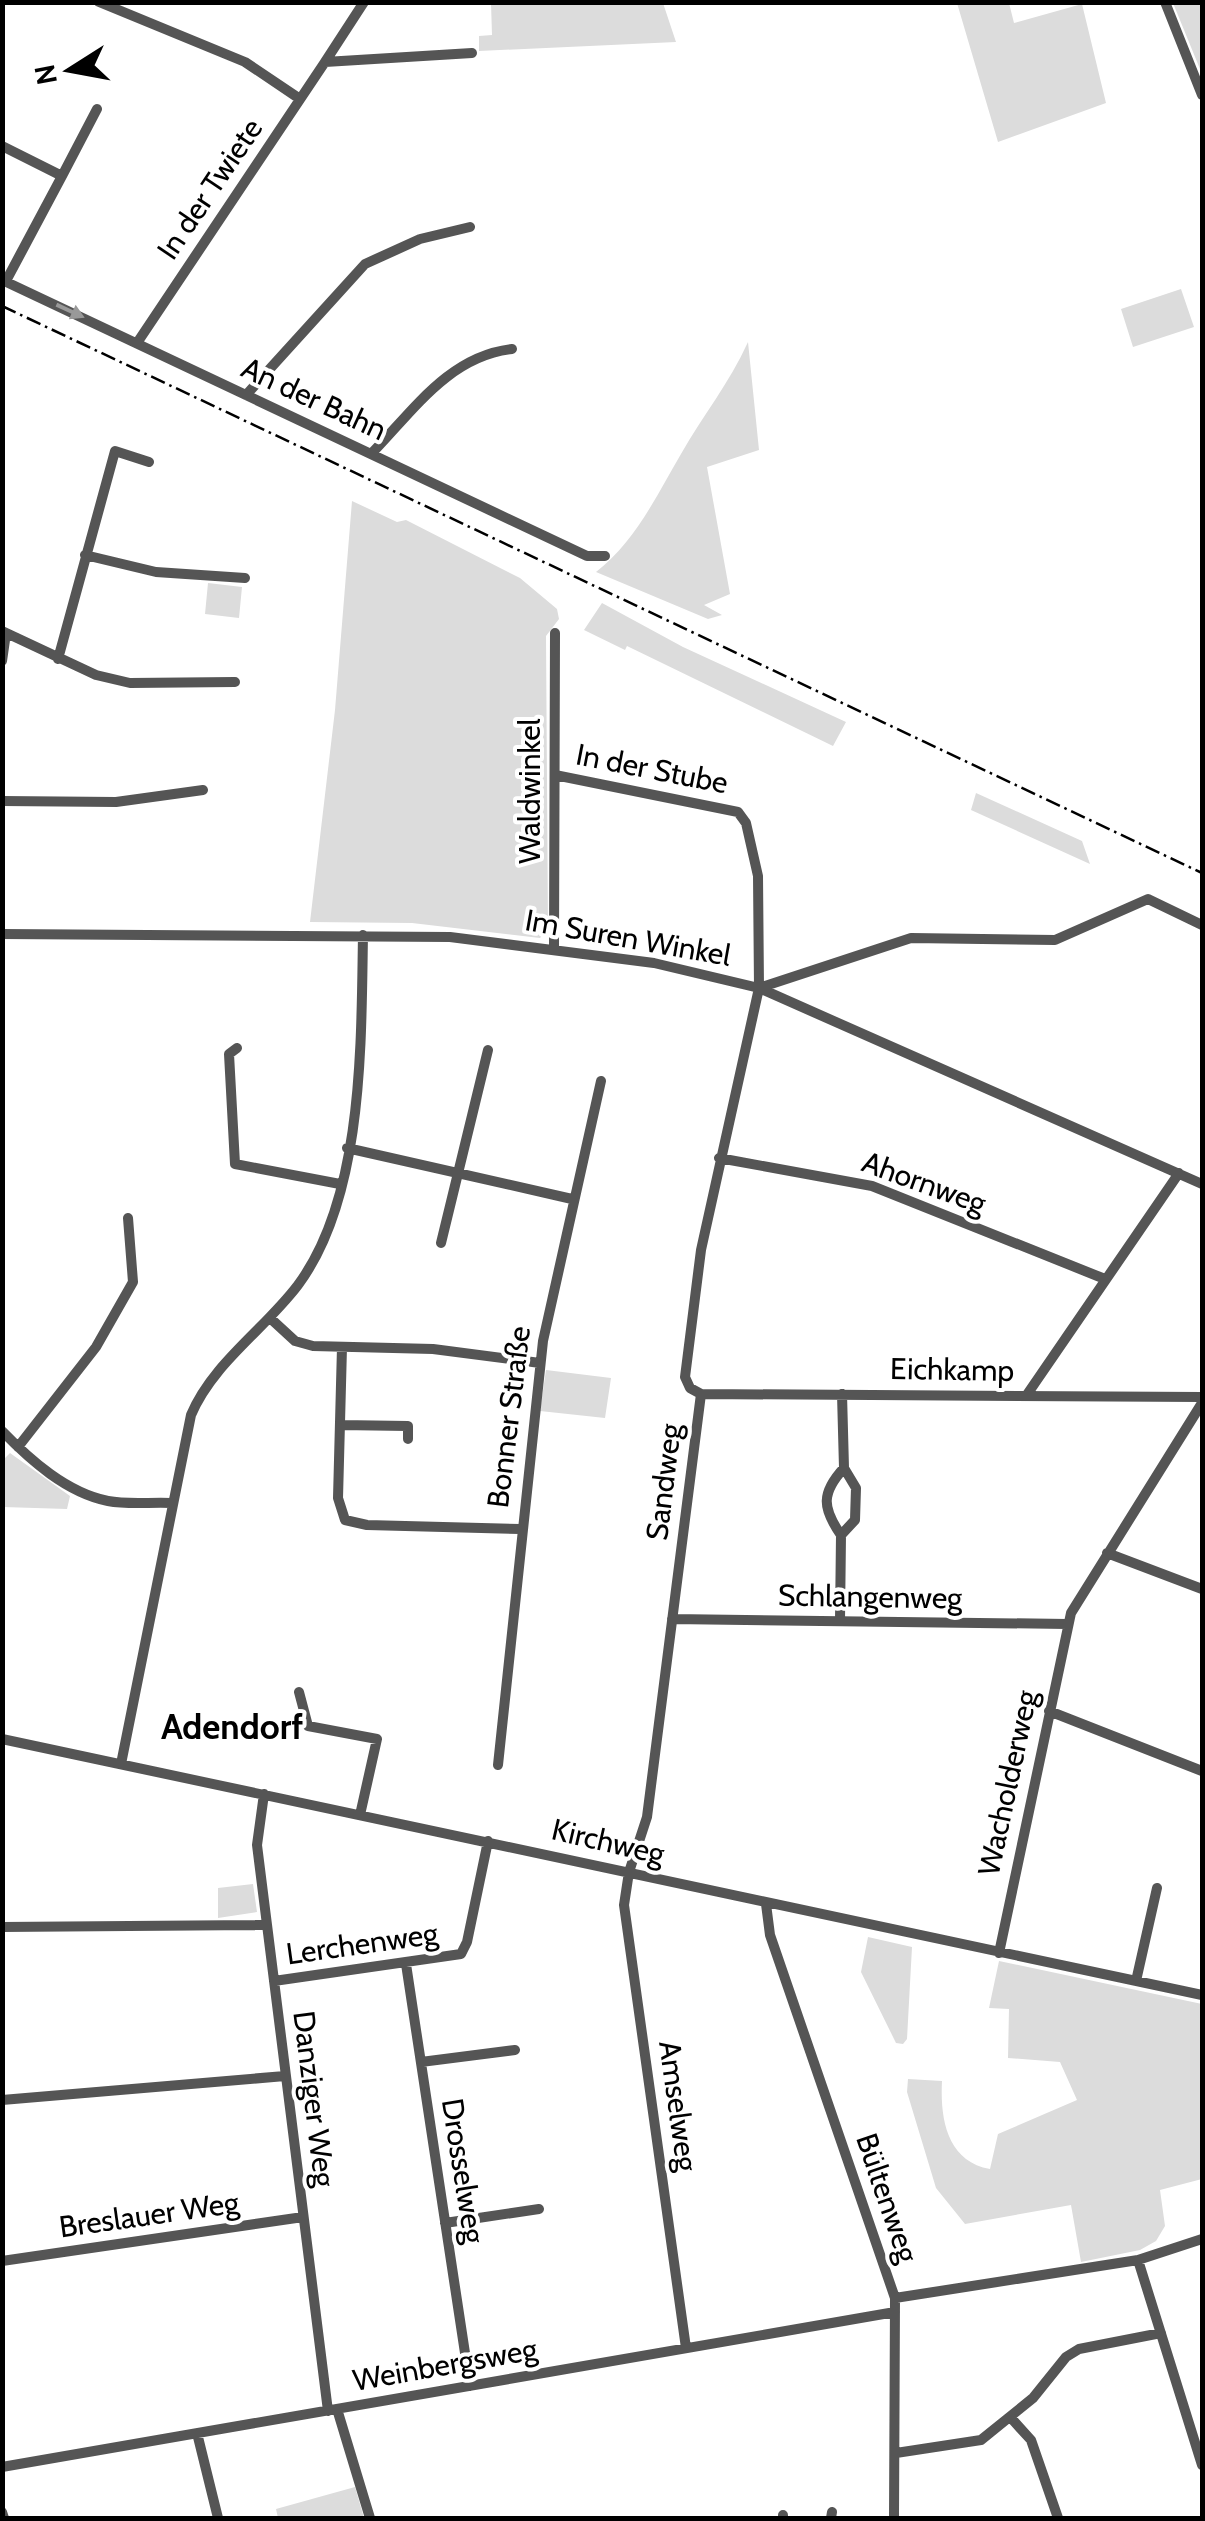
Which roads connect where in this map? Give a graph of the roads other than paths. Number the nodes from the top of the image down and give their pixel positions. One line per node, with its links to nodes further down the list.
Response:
1 (99, 2): 7 (street)
2 (364, 2): 5 (street, In der Twiete)
3 (1165, 2): 6 (street)
4 (472, 53): 5 (street)
5 (324, 62): 7 (street, In der Twiete)
6 (1202, 94)
7 (300, 98): 13 (street, In der Twiete)
8 (97, 110): 10 (street)
9 (2, 146): 10 (street)
10 (62, 176): 12 (street)
11 (470, 226): 15 (street)
12 (4, 281): 13 (street, An der Bahn, one-way to 13)
13 (136, 343): 15 (street, An der Bahn)
14 (512, 349): 16 (street)
15 (246, 395): 16 (street, An der Bahn)
16 (371, 454): 19 (street, An der Bahn)
17 (149, 462): 18 (street)
18 (85, 555): 20 (street); 23 (street)
19 (605, 556)
20 (245, 578)
21 (4, 632): 23 (street); 24 (street)
22 (554, 633): 26 (street, Waldwinkel)
23 (58, 658): 25 (street)
24 (2, 660)
25 (235, 682)
26 (555, 775): 32 (street, Waldwinkel); 33 (street, In der Stube)
27 (203, 790): 28 (street)
28 (2, 801)
29 (1202, 925): 33 (street)
30 (2, 934): 31 (street, Im Suren Winkel)
31 (363, 936): 32 (street, Im Suren Winkel); 37 (street)
32 (554, 949): 33 (street, Im Suren Winkel)
33 (759, 988): 38 (street, Sandweg); 40 (street, Im Suren Winkel)
34 (237, 1048): 41 (street)
35 (488, 1050): 39 (street)
36 (600, 1081): 43 (street, Bonner Straße)
37 (347, 1148): 39 (street); 41 (street)
38 (719, 1158): 46 (street, Ahornweg); 50 (street, Sandweg)
39 (459, 1171): 43 (street); 45 (street)
40 (1179, 1173): 42 (street, Im Suren Winkel); 46 (street)
41 (340, 1184): 47 (street)
42 (1202, 1184)
43 (572, 1199): 49 (street, Bonner Straße)
44 (128, 1218): 57 (street)
45 (441, 1243)
46 (1105, 1279): 52 (street)
47 (270, 1318): 48 (street); 59 (street)
48 (342, 1347): 49 (street); 54 (street)
49 (540, 1363): 60 (street, Bonner Straße)
50 (700, 1394): 51 (street, Eichkamp); 64 (street, Sandweg)
51 (842, 1394): 52 (street, Eichkamp); 58 (street)
52 (1026, 1396): 53 (street, Eichkamp)
53 (1202, 1400): 62 (street, Wacholderweg)
54 (340, 1425): 56 (street); 60 (street)
55 (2, 1431): 57 (street)
56 (408, 1439)
57 (18, 1447): 59 (street)
58 (844, 1468): 61 (street); 61 (street)
59 (171, 1503): 70 (street)
60 (520, 1529): 71 (street, Bonner Straße)
61 (841, 1535): 65 (street)
62 (1107, 1553): 63 (street); 66 (street, Wacholderweg)
63 (1202, 1589)
64 (672, 1619): 65 (street, Schlangenweg); 76 (street, Sandweg)
65 (840, 1620): 66 (street, Schlangenweg)
66 (1067, 1624): 68 (street, Wacholderweg)
67 (299, 1692): 74 (street)
68 (1048, 1711): 72 (street); 81 (street, Wacholderweg)
69 (2, 1739): 70 (street, Kirchweg)
70 (121, 1764): 73 (street, Kirchweg)
71 (498, 1764)
72 (1202, 1771)
73 (264, 1794): 74 (street, Kirchweg); 79 (street, Danziger Weg)
74 (360, 1814): 75 (street, Kirchweg)
75 (488, 1841): 76 (street, Kirchweg); 82 (street, Lerchenweg)
76 (629, 1872): 78 (street, Kirchweg); 99 (street, Amselweg)
77 (1158, 1888): 84 (street)
78 (766, 1904): 81 (street, Kirchweg); 96 (street, Bültenweg)
79 (266, 1925): 80 (street); 83 (street, Danziger Weg)
80 (2, 1927)
81 (999, 1953): 84 (street, Kirchweg)
82 (406, 1964): 83 (street, Lerchenweg); 87 (street, Drosselweg)
83 (274, 1981): 88 (street, Danziger Weg)
84 (1136, 1981): 85 (street, Kirchweg)
85 (1202, 1995)
86 (515, 2050): 87 (street)
87 (421, 2062): 92 (street, Drosselweg)
88 (286, 2076): 89 (street); 91 (street, Danziger Weg)
89 (2, 2100)
90 (539, 2209): 92 (street)
91 (304, 2218): 95 (street, Breslauer Weg); 101 (street, Danziger Weg)
92 (445, 2223): 100 (street, Drosselweg)
93 (1202, 2239): 94 (street)
94 (1138, 2260): 96 (street); 98 (street)
95 (2, 2262)
96 (895, 2298): 97 (street, Bültenweg)
97 (895, 2312): 99 (street, Weinbergsweg); 104 (street, Bültenweg)
98 (1161, 2333): 102 (street); 105 (street)
99 (686, 2348): 100 (street, Weinbergsweg)
100 (470, 2386): 101 (street, Weinbergsweg)
101 (332, 2410): 103 (street, Weinbergsweg); 108 (street, Danziger Weg)
102 (1011, 2418): 104 (street); 110 (street)
103 (197, 2433): 106 (street, Weinbergsweg); 107 (street)
104 (896, 2453): 109 (street, Bültenweg)
105 (1202, 2465)
106 (2, 2467)
107 (218, 2518)
108 (370, 2518)
109 (894, 2518)
110 (1058, 2518)

